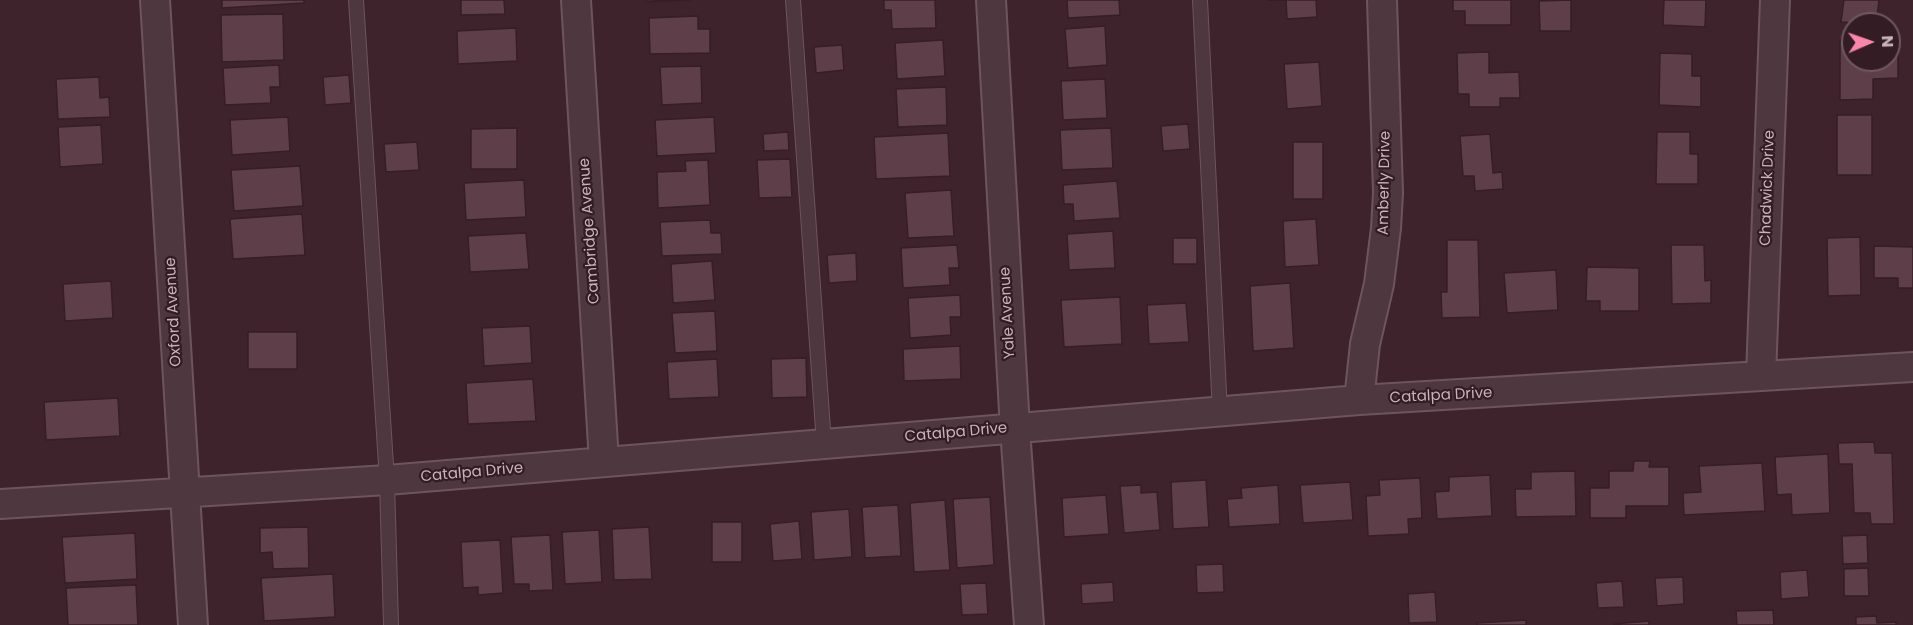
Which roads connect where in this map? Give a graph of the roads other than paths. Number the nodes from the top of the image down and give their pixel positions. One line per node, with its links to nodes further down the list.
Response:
1 (155, 0): 17 (street, Oxford Avenue)
2 (356, 0): 16 (lane)
3 (576, 0): 15 (street, Cambridge Avenue)
4 (793, 0): 14 (lane)
5 (991, 0): 13 (street, Yale Avenue)
6 (1200, 0): 12 (lane)
7 (1382, 0): 11 (street, Amberly Drive)
8 (1775, 0): 10 (street, Chadwick Drive)
9 (1913, 367): 10 (street, Catalpa Drive)
10 (1761, 376): 11 (street, Catalpa Drive)
11 (1359, 400): 12 (street, Catalpa Drive)
12 (1220, 413): 13 (street, Catalpa Drive)
13 (1015, 429): 14 (street, Catalpa Drive); 21 (street, Yale Avenue)
14 (824, 444): 15 (street, Catalpa Drive)
15 (604, 462): 16 (street, Catalpa Drive)
16 (387, 480): 17 (street, Catalpa Drive); 20 (lane)
17 (185, 494): 18 (street, Catalpa Drive); 19 (street, Oxford Avenue)
18 (0, 504)
19 (193, 625)
20 (391, 625)
21 (1029, 625)

